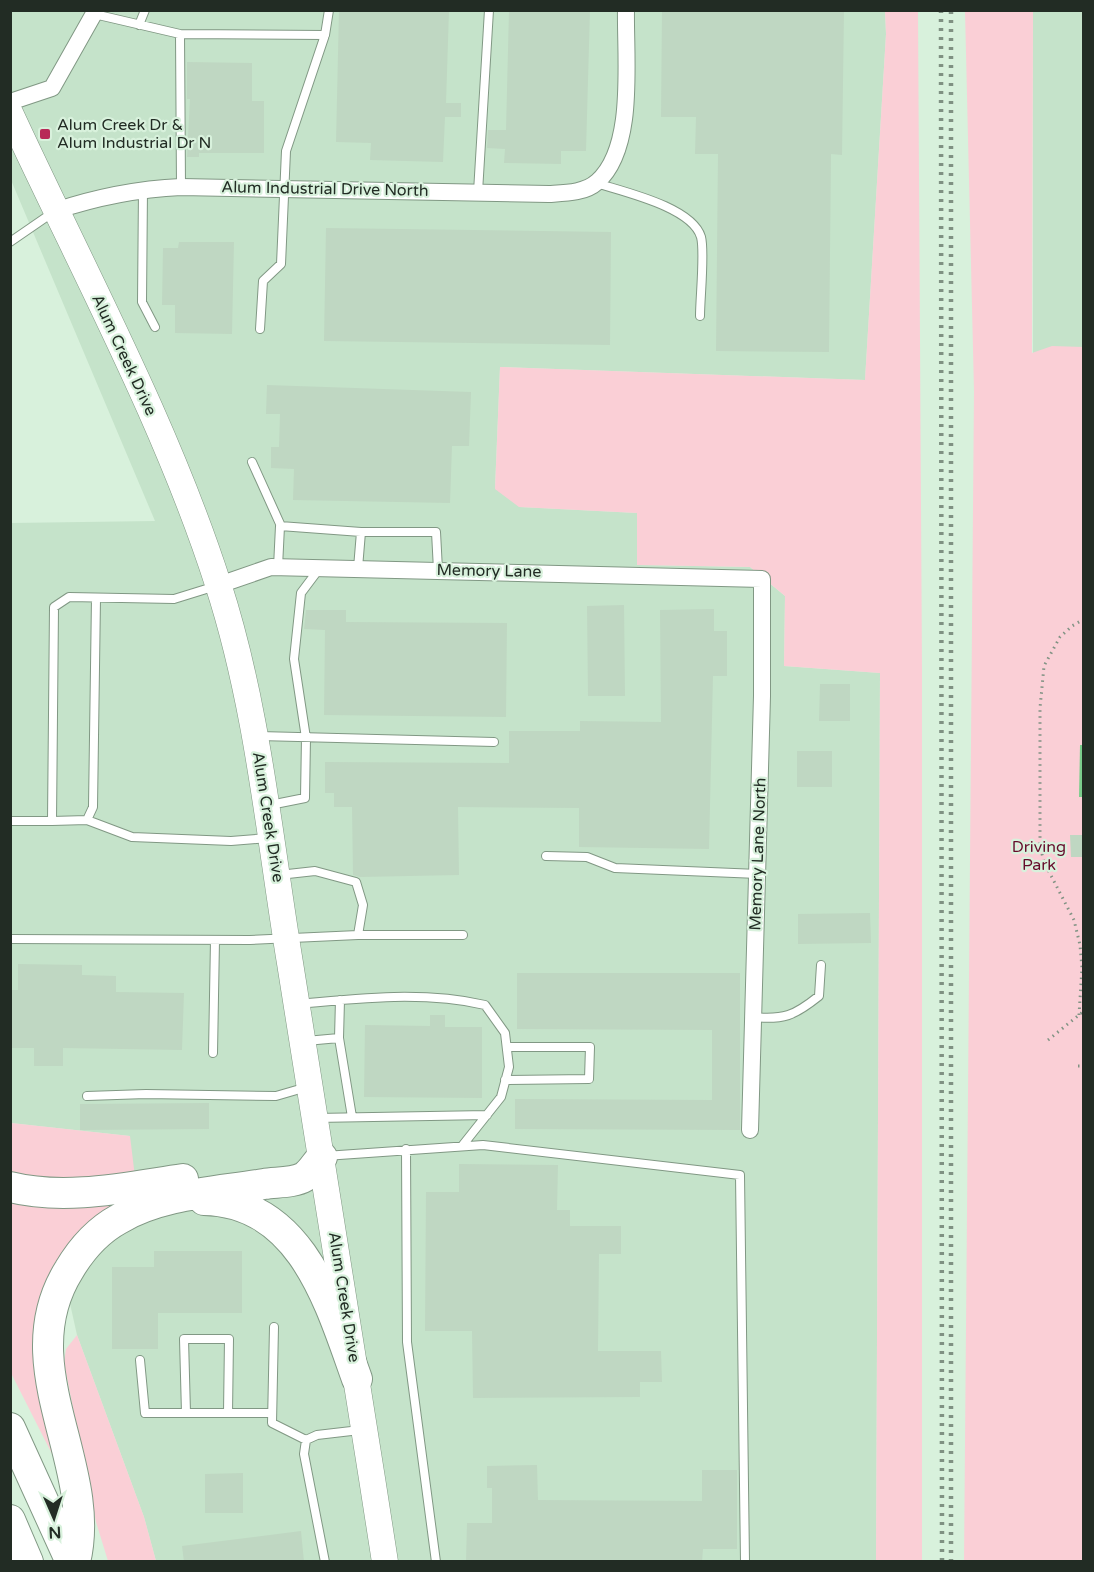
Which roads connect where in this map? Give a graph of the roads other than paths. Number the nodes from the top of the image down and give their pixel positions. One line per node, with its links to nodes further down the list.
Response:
1 (145, 10): 6 (lane)
2 (329, 10): 8 (lane)
3 (489, 10): 15 (lane)
4 (626, 10): 11 (street)
5 (95, 12): 6 (lane); 9 (street)
6 (139, 25): 7 (lane)
7 (180, 34): 8 (lane); 12 (lane)
8 (325, 35): 14 (lane)
9 (10, 102)
10 (10, 112): 16 (main road, Alum Creek Drive)
11 (596, 183): 15 (street, Alum Industrial Drive North); 18 (lane)
12 (181, 187): 13 (street, Alum Industrial Drive North); 14 (street, Alum Industrial Drive North)
13 (142, 189): 16 (street, Alum Industrial Drive North); 19 (lane)
14 (285, 189): 15 (street, Alum Industrial Drive North); 20 (lane)
15 (478, 192)
16 (55, 211): 17 (lane); 29 (main road, Alum Creek Drive)
17 (10, 242)
18 (700, 316)
19 (155, 327)
20 (260, 329)
21 (252, 462): 22 (lane)
22 (281, 526): 23 (lane); 24 (lane)
23 (361, 532): 26 (lane); 27 (lane)
24 (278, 567): 25 (street, Memory Lane); 29 (street, Memory Lane)
25 (320, 568): 26 (street, Memory Lane); 32 (lane)
26 (358, 568): 27 (street, Memory Lane)
27 (438, 570): 28 (street, Memory Lane)
28 (762, 579): 40 (street, Memory Lane North)
29 (219, 585): 30 (lane); 31 (main road, Alum Creek Drive)
30 (96, 598): 35 (lane); 37 (lane)
31 (255, 736): 32 (lane); 34 (main road, Alum Creek Drive)
32 (306, 738): 33 (lane); 34 (lane)
33 (494, 742)
34 (267, 806): 38 (main road, Alum Creek Drive)
35 (87, 820): 37 (lane); 38 (lane)
36 (10, 821): 37 (lane)
37 (52, 821)
38 (272, 837): 41 (main road, Alum Creek Drive)
39 (546, 856): 40 (lane)
40 (758, 874): 50 (street, Memory Lane North)
41 (277, 875): 42 (lane); 44 (main road, Alum Creek Drive)
42 (358, 935): 43 (lane); 44 (lane)
43 (464, 935)
44 (286, 938): 46 (lane); 49 (main road, Alum Creek Drive)
45 (10, 939): 46 (lane)
46 (215, 940): 54 (lane)
47 (821, 965): 50 (lane)
48 (340, 1000): 49 (lane); 51 (lane); 53 (lane)
49 (297, 1004): 52 (main road, Alum Creek Drive)
50 (752, 1017): 61 (street, Memory Lane North)
51 (339, 1038): 52 (lane); 59 (lane)
52 (303, 1041): 56 (main road, Alum Creek Drive)
53 (507, 1047): 55 (lane); 55 (lane)
54 (213, 1053)
55 (505, 1080): 58 (lane)
56 (310, 1086): 57 (lane); 60 (main road, Alum Creek Drive)
57 (87, 1096)
58 (487, 1115): 59 (lane); 62 (lane)
59 (352, 1117): 60 (lane)
60 (316, 1118): 64 (main road, Alum Creek Drive)
61 (750, 1130)
62 (462, 1146): 63 (lane); 82 (lane)
63 (406, 1149): 64 (lane); 81 (lane)
64 (322, 1156): 65 (highway); 66 (highway); 69 (main road, Alum Creek Drive)
65 (10, 1187)
66 (171, 1200): 69 (highway); 78 (highway)
67 (274, 1327): 72 (lane)
68 (140, 1360): 70 (lane)
69 (357, 1379): 74 (main road, Alum Creek Drive)
70 (186, 1413): 71 (lane); 71 (lane)
71 (228, 1413): 72 (lane)
72 (271, 1413): 75 (lane)
73 (10, 1428): 78 (highway)
74 (365, 1430): 75 (lane); 80 (main road, Alum Creek Drive)
75 (306, 1440): 79 (lane)
76 (10, 1520): 77 (highway)
77 (28, 1562)
78 (73, 1562)
79 (325, 1562)
80 (386, 1562)
81 (435, 1562)
82 (745, 1562)

